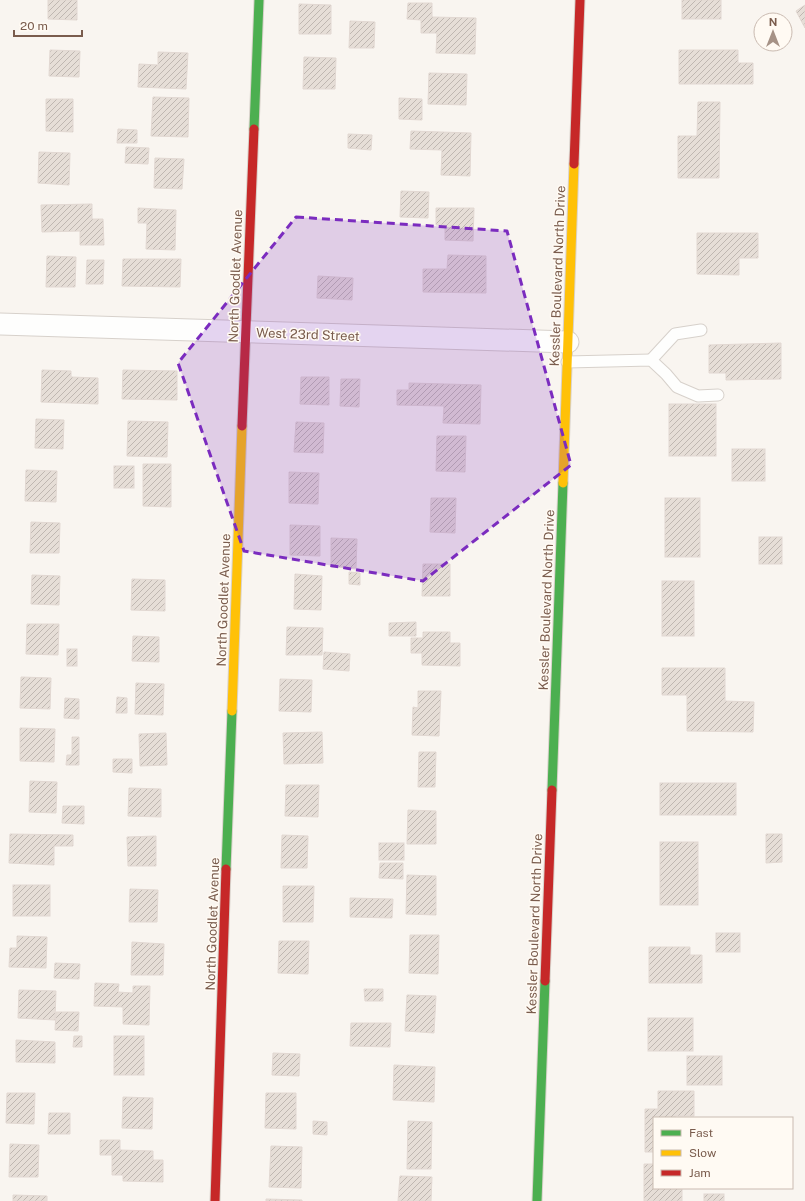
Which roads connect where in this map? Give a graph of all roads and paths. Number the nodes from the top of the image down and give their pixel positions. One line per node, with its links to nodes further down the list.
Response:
1 (259, 0): 5 (street, North Goodlet Avenue)
2 (580, 0): 6 (street, Kessler Boulevard North Drive)
3 (0, 324): 5 (street, West 23rd Street)
4 (701, 330): 7 (lane)
5 (245, 332): 6 (street, West 23rd Street); 9 (street, North Goodlet Avenue)
6 (568, 352): 7 (lane); 10 (street, Kessler Boulevard North Drive)
7 (651, 360): 8 (lane)
8 (718, 395)
9 (215, 1201)
10 (537, 1201)

